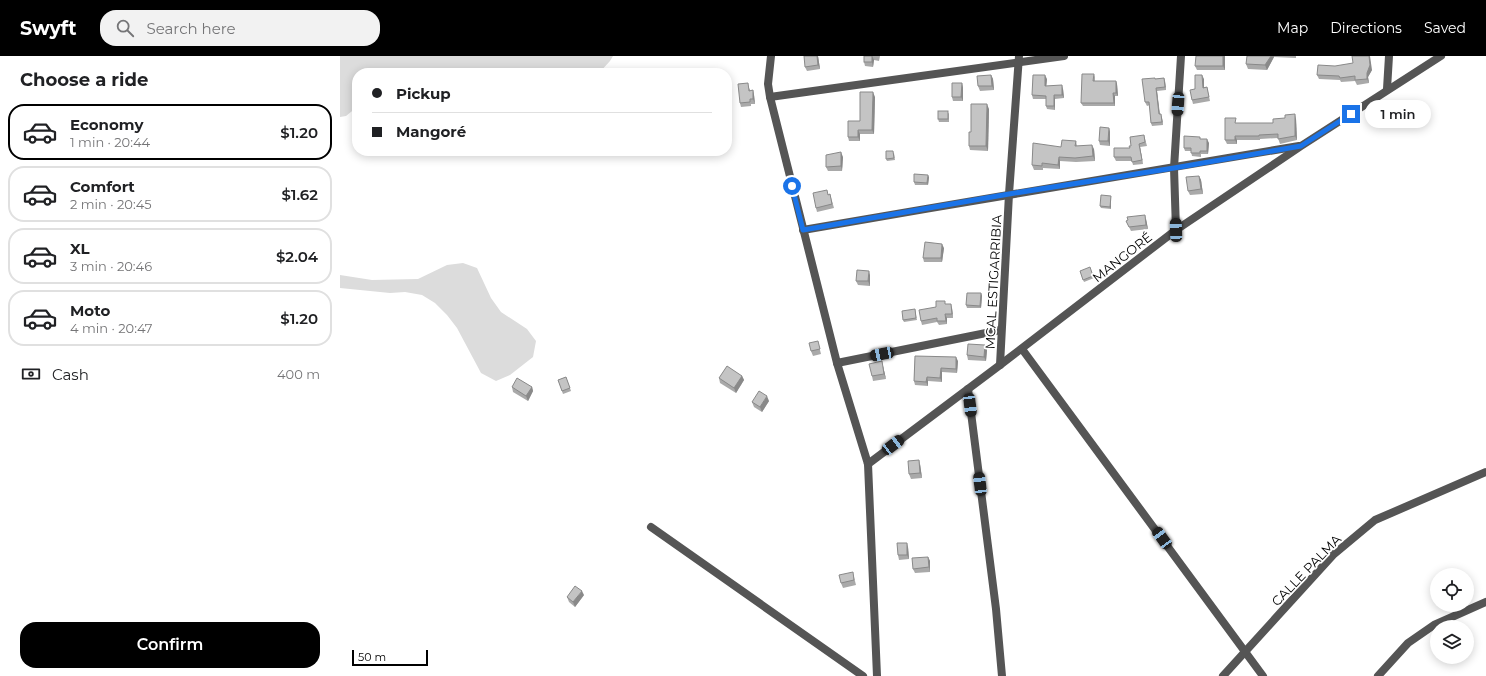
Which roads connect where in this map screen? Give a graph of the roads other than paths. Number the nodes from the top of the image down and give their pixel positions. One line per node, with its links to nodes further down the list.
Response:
1 (771, 56): 8 (street)
2 (1064, 56): 6 (street)
3 (1182, 56): 10 (street)
4 (1389, 56): 7 (street)
5 (1441, 56): 7 (street, MANGORÉ)
6 (1019, 59): 8 (street); 11 (street, MCAL ESTIGARRIBIA)
7 (1388, 89): 9 (street, MANGORÉ)
8 (770, 97): 12 (street)
9 (1301, 146): 10 (street); 13 (street, MANGORÉ)
10 (1174, 168): 11 (street); 13 (street)
11 (1009, 194): 12 (street); 14 (street, MCAL ESTIGARRIBIA)
12 (803, 230): 16 (street)
13 (1176, 230): 15 (street, MANGORÉ)
14 (1001, 330): 16 (street); 17 (street, MCAL ESTIGARRIBIA)
15 (1022, 349): 17 (street, MANGORÉ); 23 (street)
16 (837, 363): 19 (street)
17 (1000, 365): 18 (street, MANGORÉ)
18 (968, 390): 19 (street, MANGORÉ); 26 (street)
19 (868, 464): 25 (street)
20 (1486, 472): 23 (street, CALLE PALMA)
21 (651, 527): 24 (street)
22 (1486, 602): 29 (street)
23 (1246, 652): 27 (street, CALLE PALMA); 28 (street)
24 (863, 676)
25 (877, 676)
26 (1002, 676)
27 (1223, 676)
28 (1263, 676)
29 (1378, 676)

